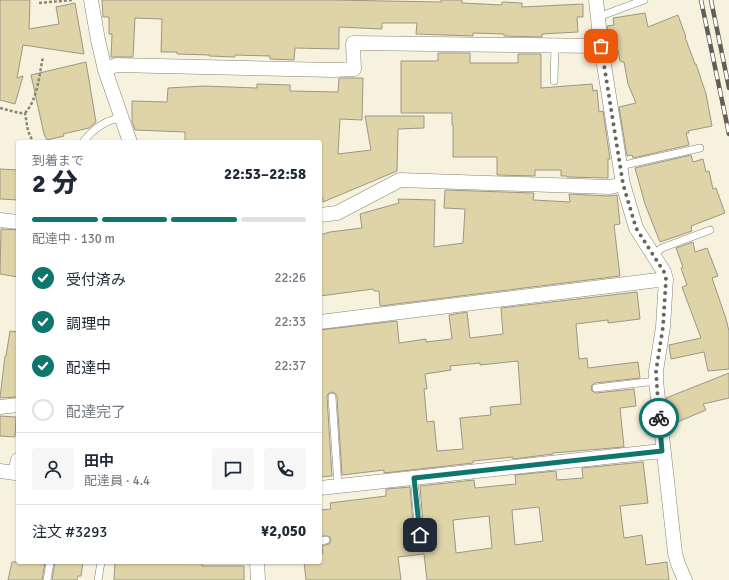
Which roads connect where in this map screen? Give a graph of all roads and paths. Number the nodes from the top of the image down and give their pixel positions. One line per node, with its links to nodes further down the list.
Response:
1 (72, 0): 5 (path)
2 (91, 0): 10 (street)
3 (596, 0): 6 (street)
4 (644, 0): 6 (lane)
5 (39, 3)
6 (598, 17): 8 (street)
7 (555, 45): 8 (street); 10 (street); 11 (lane)
8 (601, 46): 19 (street)
9 (42, 57): 13 (path)
10 (105, 70): 14 (street)
11 (554, 81)
12 (0, 108): 13 (path)
13 (25, 113): 15 (path)
14 (121, 118): 16 (lane); 17 (street)
15 (32, 140)
16 (85, 140)
17 (129, 140)
18 (700, 148): 19 (lane)
19 (620, 166): 20 (street)
20 (623, 184): 21 (street); 25 (street)
21 (322, 215)
22 (0, 220): 23 (street)
23 (16, 222)
24 (710, 230): 25 (lane)
25 (653, 255): 26 (street)
26 (666, 279): 27 (street); 28 (street)
27 (322, 322)
28 (656, 382): 29 (lane); 33 (street)
29 (596, 388)
30 (332, 397): 37 (lane)
31 (16, 405): 32 (street)
32 (0, 407)
33 (662, 451): 36 (street); 46 (street)
34 (16, 469): 35 (street)
35 (0, 471)
36 (414, 478): 37 (street); 39 (lane)
37 (338, 486): 38 (street)
38 (322, 488)
39 (420, 535)
40 (50, 564): 43 (lane)
41 (101, 564): 44 (lane)
42 (257, 564): 45 (street)
43 (47, 580)
44 (98, 580)
45 (258, 580)
46 (685, 580)

